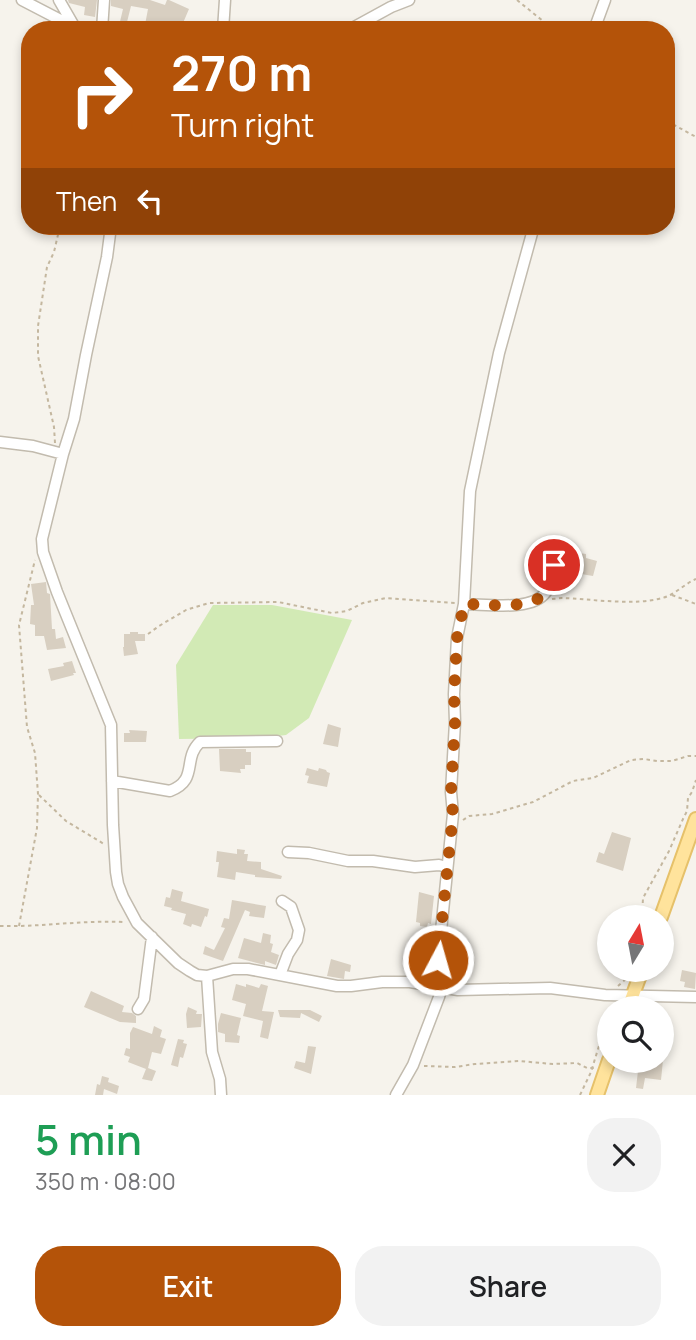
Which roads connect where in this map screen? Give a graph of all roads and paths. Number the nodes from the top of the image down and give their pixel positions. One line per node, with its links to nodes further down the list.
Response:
1 (22, 0): 8 (street)
2 (59, 0): 9 (street)
3 (104, 0): 10 (street)
4 (225, 0): 11 (street)
5 (409, 0): 12 (street)
6 (517, 0): 13 (path)
7 (605, 0): 14 (street)
8 (62, 21)
9 (71, 21)
10 (103, 21)
11 (224, 21)
12 (367, 21)
13 (543, 21)
14 (597, 21)
15 (675, 125): 16 (path)
16 (696, 137)
17 (58, 235): 21 (path)
18 (110, 235): 21 (street)
19 (532, 235): 27 (street)
20 (0, 442): 21 (street)
21 (59, 452): 22 (street)
22 (42, 539): 33 (street); 34 (path)
23 (554, 565): 26 (street)
24 (696, 579): 25 (path)
25 (671, 595): 26 (path); 28 (path)
26 (534, 602): 27 (street)
27 (464, 604): 29 (path); 36 (street)
28 (696, 604)
29 (148, 634)
30 (277, 741): 33 (street)
31 (696, 756): 36 (path)
32 (696, 780): 41 (path)
33 (112, 781): 37 (street)
34 (38, 794): 37 (path); 45 (path)
35 (696, 819): 42 (main road)
36 (452, 834): 39 (street)
37 (115, 849): 43 (street)
38 (288, 852): 39 (street)
39 (447, 867): 49 (street)
40 (282, 901): 47 (street)
41 (643, 905)
42 (665, 905)
43 (137, 923): 45 (path); 46 (street)
44 (0, 926): 45 (path)
45 (19, 926)
46 (152, 937): 48 (street); 53 (street)
47 (280, 975): 48 (street); 49 (street)
48 (207, 976): 59 (street)
49 (442, 987): 50 (street); 55 (street)
50 (609, 996)
51 (696, 997): 52 (street)
52 (674, 999)
53 (138, 1009)
54 (597, 1051): 57 (path)
55 (413, 1065): 57 (path); 60 (street)
56 (597, 1066): 57 (path)
57 (592, 1067): 61 (path)
58 (605, 1073): 62 (main road)
59 (221, 1095)
60 (396, 1095)
61 (580, 1095)
62 (597, 1095)

